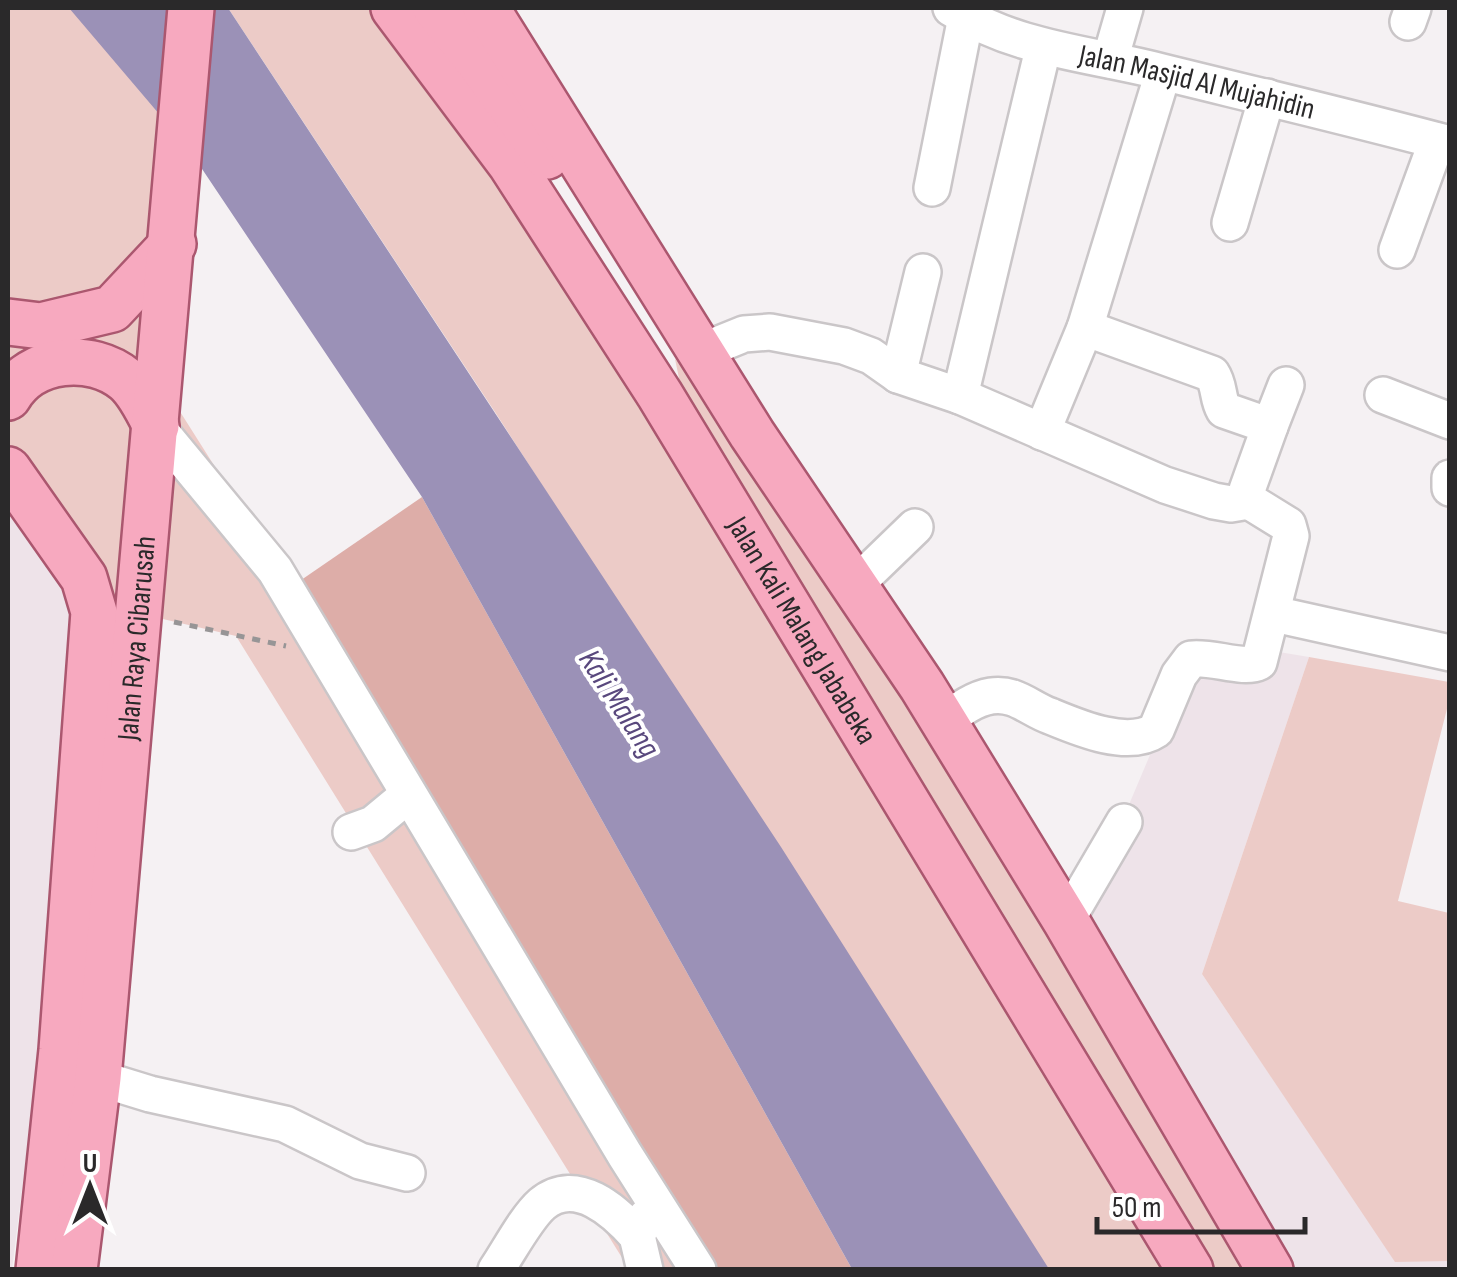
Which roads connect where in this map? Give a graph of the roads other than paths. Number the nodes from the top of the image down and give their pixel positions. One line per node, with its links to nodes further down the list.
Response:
1 (191, 8): 13 (main road, Jalan Raya Cibarusah)
2 (486, 8): 18 (main road, Jalan Kali Malang Jababeka)
3 (1125, 8): 7 (street)
4 (414, 10): 18 (main road); 28 (main road, Jalan Kali Malang Jababeka)
5 (959, 12): 6 (street, Jalan Masjid Al Mujahidin); 11 (street)
6 (1044, 49): 7 (street, Jalan Masjid Al Mujahidin); 23 (street)
7 (1110, 60): 8 (street, Jalan Masjid Al Mujahidin)
8 (1163, 72): 9 (street, Jalan Masjid Al Mujahidin); 17 (street)
9 (1267, 97): 10 (street, Jalan Masjid Al Mujahidin); 12 (street)
10 (1444, 142): 14 (street)
11 (932, 188)
12 (1230, 223)
13 (172, 244): 16 (main road); 25 (main road, Jalan Raya Cibarusah)
14 (1397, 250)
15 (923, 272): 19 (street)
16 (8, 322)
17 (1086, 328): 26 (street); 27 (street)
18 (683, 354): 19 (street); 28 (main road); 34 (main road, Jalan Kali Malang Jababeka)
19 (898, 375): 23 (street)
20 (1286, 384): 26 (street)
21 (1382, 394): 24 (street)
22 (8, 396): 25 (main road)
23 (960, 396): 27 (street)
24 (1450, 420)
25 (156, 426): 39 (street); 43 (main road, Jalan Raya Cibarusah)
26 (1270, 426): 32 (street)
27 (1042, 432): 32 (street)
28 (695, 454): 38 (main road, Jalan Kali Malang Jababeka)
29 (8, 470): 47 (main road, Jalan Raya Cibarusah)
30 (1450, 478): 31 (street)
31 (1450, 488)
32 (1249, 502): 35 (street)
33 (916, 527): 34 (street)
34 (856, 584): 37 (main road, Jalan Kali Malang Jababeka)
35 (1274, 614): 36 (street); 37 (street)
36 (1450, 652)
37 (932, 704): 38 (main road); 42 (main road, Jalan Kali Malang Jababeka)
38 (860, 726): 51 (main road, Jalan Kali Malang Jababeka)
39 (408, 795): 41 (street); 45 (street)
40 (1124, 822): 42 (street)
41 (351, 832)
42 (1066, 921): 52 (main road, Jalan Kali Malang Jababeka)
43 (98, 1078): 44 (street); 48 (main road, Jalan Raya Cibarusah)
44 (407, 1173)
45 (654, 1198): 46 (street); 50 (street)
46 (641, 1253): 49 (street)
47 (39, 1270)
48 (74, 1270)
49 (496, 1270)
50 (698, 1270)
51 (1190, 1270)
52 (1270, 1270)

